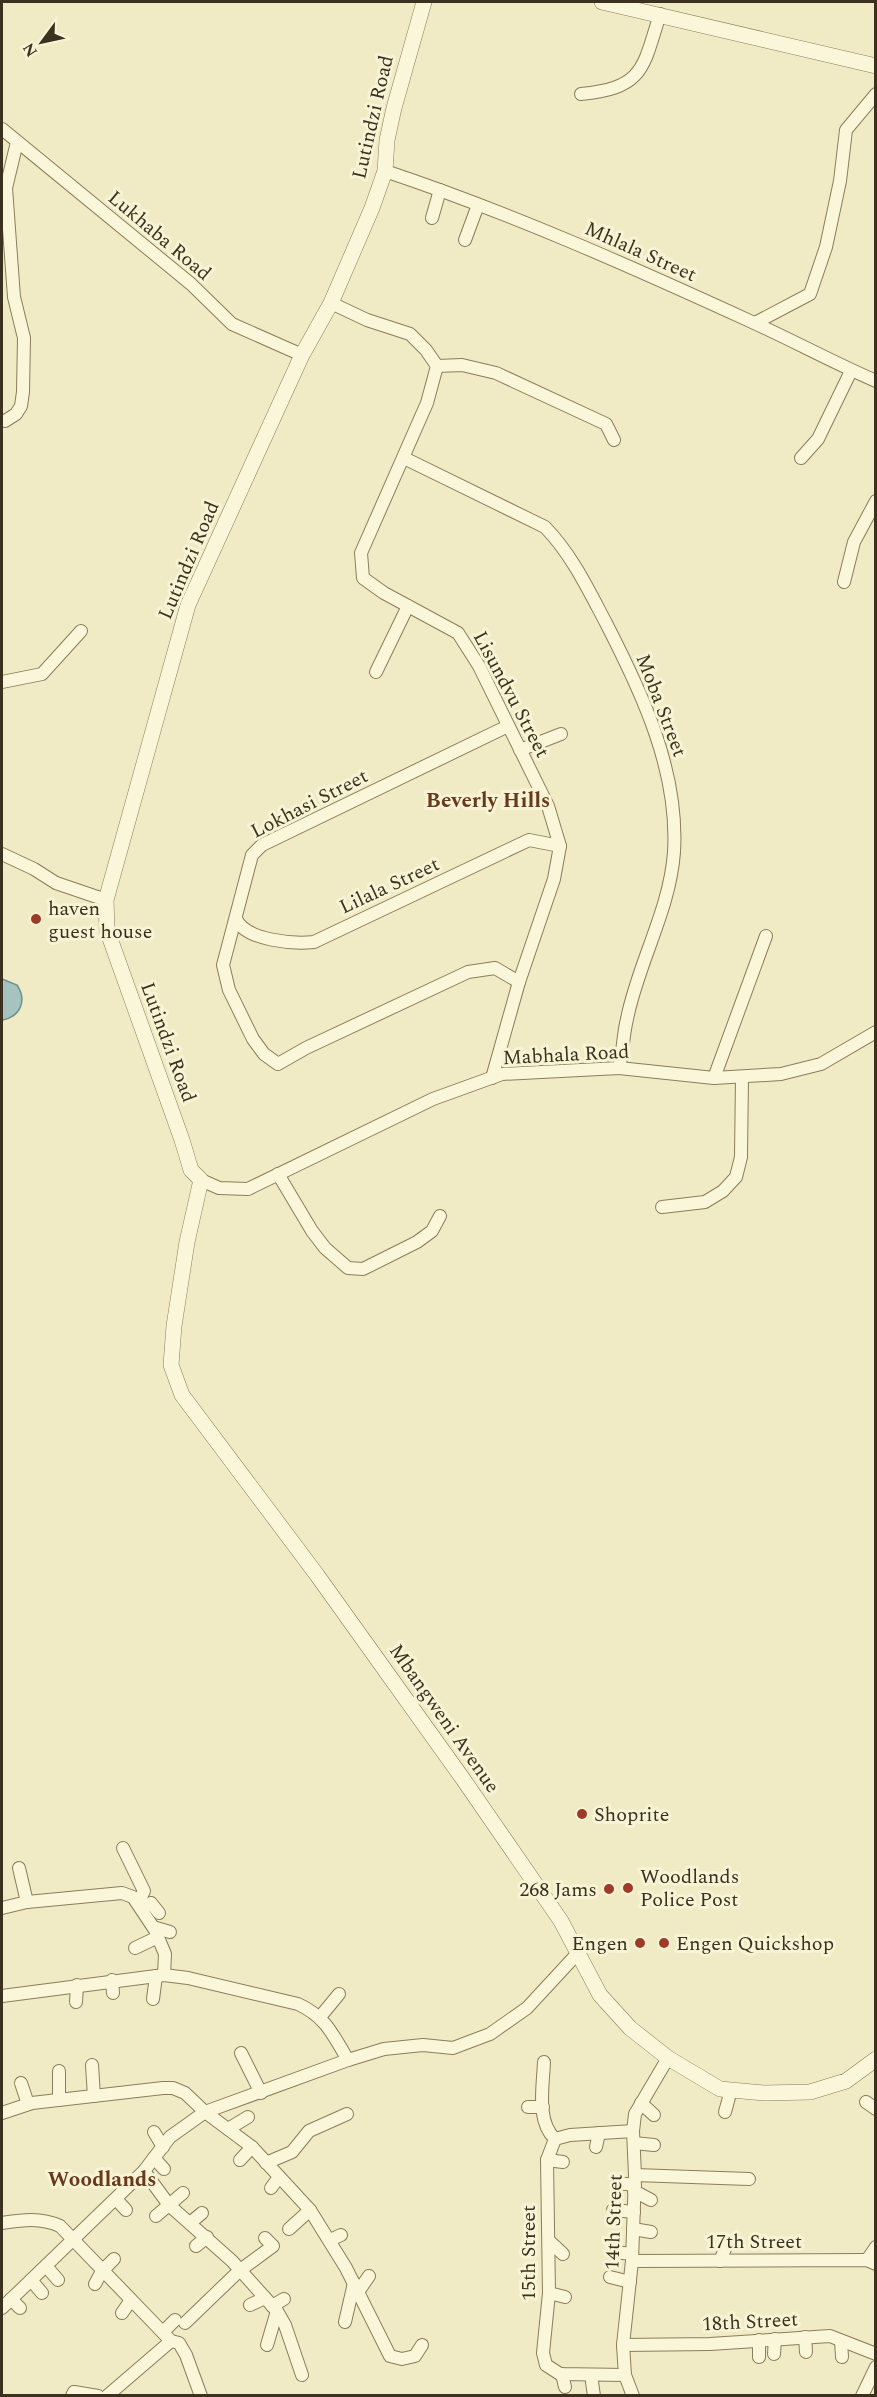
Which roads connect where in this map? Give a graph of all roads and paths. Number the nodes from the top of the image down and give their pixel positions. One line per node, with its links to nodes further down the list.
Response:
1 (424, 2): 9 (street, Lutindzi Road)
2 (602, 2): 3 (street)
3 (660, 14): 4 (street); 5 (street)
4 (876, 66)
5 (581, 94)
6 (876, 94): 15 (street)
7 (2, 129): 8 (street, Lukhaba Road)
8 (17, 141): 16 (street, Lukhaba Road); 20 (street)
9 (385, 171): 10 (street, Mhlala Street); 14 (street, Lutindzi Road)
10 (440, 190): 11 (street, Mhlala Street); 12 (street)
11 (478, 205): 13 (street); 15 (street, Mhlala Street)
12 (432, 218)
13 (465, 240)
14 (331, 303): 16 (street, Lutindzi Road); 17 (street)
15 (754, 323): 18 (street, Mhlala Street)
16 (302, 356): 35 (street, Lutindzi Road)
17 (436, 366): 21 (street); 22 (street, Lisundvu Street)
18 (851, 371): 19 (street, Mhlala Street); 23 (street)
19 (876, 381)
20 (5, 421)
21 (614, 440)
22 (404, 458): 26 (street, Lisundvu Street); 40 (street, Moba Street)
23 (801, 458)
24 (876, 501): 25 (street)
25 (844, 582)
26 (408, 606): 28 (street); 30 (street, Lisundvu Street)
27 (81, 631): 29 (street)
28 (376, 672)
29 (2, 682)
30 (508, 726): 32 (street, Lisundvu Street); 36 (street, Lokhasi Street)
31 (561, 734): 32 (street)
32 (520, 750): 33 (street, Lisundvu Street)
33 (560, 846): 36 (street, Lilala Street); 38 (street, Lisundvu Street)
34 (2, 854): 35 (street)
35 (106, 900): 45 (street, Lutindzi Road)
36 (236, 920): 38 (street, Lokhasi Street)
37 (766, 936): 43 (street)
38 (519, 982): 42 (street, Lisundvu Street)
39 (876, 1032): 41 (street, Mabhala Road)
40 (619, 1068): 42 (street, Mabhala Road); 43 (street, Mabhala Road)
41 (742, 1077): 43 (street, Mabhala Road); 46 (street)
42 (492, 1078): 44 (street, Mabhala Road)
43 (714, 1078)
44 (278, 1174): 45 (street, Mabhala Road); 47 (street)
45 (201, 1180): 57 (street, Mbangweni Avenue)
46 (662, 1207)
47 (440, 1216)
48 (123, 1848): 51 (street)
49 (19, 1868): 50 (street)
50 (27, 1902): 51 (street); 52 (street)
51 (140, 1906): 53 (street); 54 (street)
52 (2, 1908)
53 (159, 1913)
54 (155, 1932): 55 (street); 56 (street); 58 (street)
55 (170, 1932)
56 (135, 1948)
57 (577, 1954): 66 (street, Mbangweni Avenue); 68 (street)
58 (160, 1975): 59 (street); 62 (street); 64 (street)
59 (76, 1985): 61 (street); 63 (street)
60 (339, 1994): 64 (street)
61 (2, 1996)
62 (153, 2000)
63 (76, 2002)
64 (320, 2017): 68 (street)
65 (241, 2053): 74 (street)
66 (668, 2058): 73 (street, Mbangweni Avenue); 77 (street, 14th Street)
67 (876, 2059): 73 (street, Mbangweni Avenue)
68 (348, 2060): 74 (street)
69 (544, 2062): 80 (street)
70 (96, 2065): 75 (street)
71 (59, 2071): 76 (street)
72 (21, 2083): 78 (street)
73 (731, 2090): 82 (street)
74 (261, 2093): 81 (street)
75 (99, 2095): 76 (street); 81 (street)
76 (58, 2100): 78 (street)
77 (641, 2103): 85 (street); 90 (street, 14th Street)
78 (28, 2104): 83 (street)
79 (528, 2107): 80 (street)
80 (543, 2107): 91 (street)
81 (206, 2112): 87 (street); 93 (street)
82 (725, 2112)
83 (2, 2113)
84 (347, 2114): 100 (street)
85 (654, 2115)
86 (248, 2117): 87 (street)
87 (228, 2129): 95 (street)
88 (154, 2132): 93 (street)
89 (599, 2133): 90 (street); 91 (street); 94 (street)
90 (633, 2137): 92 (street); 106 (street, 14th Street)
91 (555, 2139): 98 (street, 15th Street)
92 (654, 2145)
93 (163, 2146): 96 (street)
94 (596, 2146)
95 (252, 2147): 97 (street); 100 (street)
96 (154, 2158): 101 (street); 102 (street)
97 (240, 2160)
98 (547, 2160): 99 (street); 126 (street, 15th Street)
99 (563, 2162)
100 (266, 2163): 103 (street)
101 (164, 2169)
102 (144, 2171): 109 (street); 111 (street)
103 (279, 2176): 107 (street); 113 (street)
104 (742, 2181): 106 (street)
105 (617, 2183): 106 (street)
106 (635, 2184): 110 (street); 115 (street, 14th Street)
107 (271, 2188)
108 (183, 2193): 111 (street)
109 (116, 2199): 112 (street); 125 (street)
110 (651, 2200)
111 (169, 2205): 117 (street); 119 (street)
112 (126, 2210)
113 (310, 2210): 120 (street); 144 (street)
114 (613, 2210): 115 (street)
115 (634, 2212): 121 (street, 14th Street)
116 (202, 2213): 119 (street)
117 (156, 2216)
118 (2, 2223): 125 (street)
119 (190, 2223): 123 (street)
120 (289, 2229)
121 (633, 2229): 122 (street); 132 (street, 14th Street)
122 (651, 2232)
123 (207, 2237): 128 (street); 137 (street)
124 (265, 2238): 137 (street)
125 (74, 2240): 134 (street); 136 (street)
126 (549, 2241): 131 (street); 146 (street, 15th Street)
127 (727, 2244): 133 (street)
128 (196, 2246)
129 (876, 2247): 135 (street)
130 (614, 2252): 132 (street, 17th Street)
131 (563, 2254)
132 (632, 2257): 133 (street, 17th Street); 142 (street, 14th Street)
133 (720, 2261): 135 (street, 17th Street)
134 (103, 2262): 143 (street); 145 (street)
135 (871, 2262)
136 (46, 2266): 140 (street); 141 (street)
137 (239, 2271): 151 (street); 155 (street)
138 (369, 2276): 144 (street)
139 (610, 2277): 142 (street)
140 (31, 2280): 147 (street); 152 (street)
141 (58, 2280)
142 (630, 2282): 160 (street, 14th Street)
143 (95, 2284)
144 (356, 2287): 154 (street); 162 (street)
145 (128, 2292): 153 (street); 155 (street)
146 (549, 2292): 148 (street); 170 (street, 15th Street)
147 (42, 2293)
148 (565, 2297)
149 (284, 2299): 151 (street)
150 (250, 2305): 151 (street)
151 (271, 2305): 161 (street); 169 (street)
152 (2, 2308)
153 (122, 2313)
154 (345, 2322)
155 (167, 2336): 172 (street); 175 (street)
156 (806, 2337): 157 (street, 18th Street); 159 (street, 18th Street); 163 (street)
157 (775, 2339): 158 (street, 18th Street); 164 (street)
158 (759, 2340): 160 (street, 18th Street); 166 (street)
159 (841, 2341): 165 (street, 18th Street); 167 (street)
160 (623, 2344): 171 (street, 14th Street)
161 (267, 2345)
162 (422, 2345)
163 (806, 2352)
164 (774, 2354)
165 (876, 2354)
166 (759, 2357)
167 (842, 2357)
168 (876, 2367): 178 (street)
169 (302, 2375)
170 (591, 2375): 171 (street, 15th Street); 176 (street)
171 (625, 2375): 177 (street, 14th Street)
172 (202, 2390)
173 (72, 2396): 174 (street)
174 (98, 2396)
175 (107, 2396)
176 (594, 2396)
177 (633, 2396)
178 (862, 2396)

